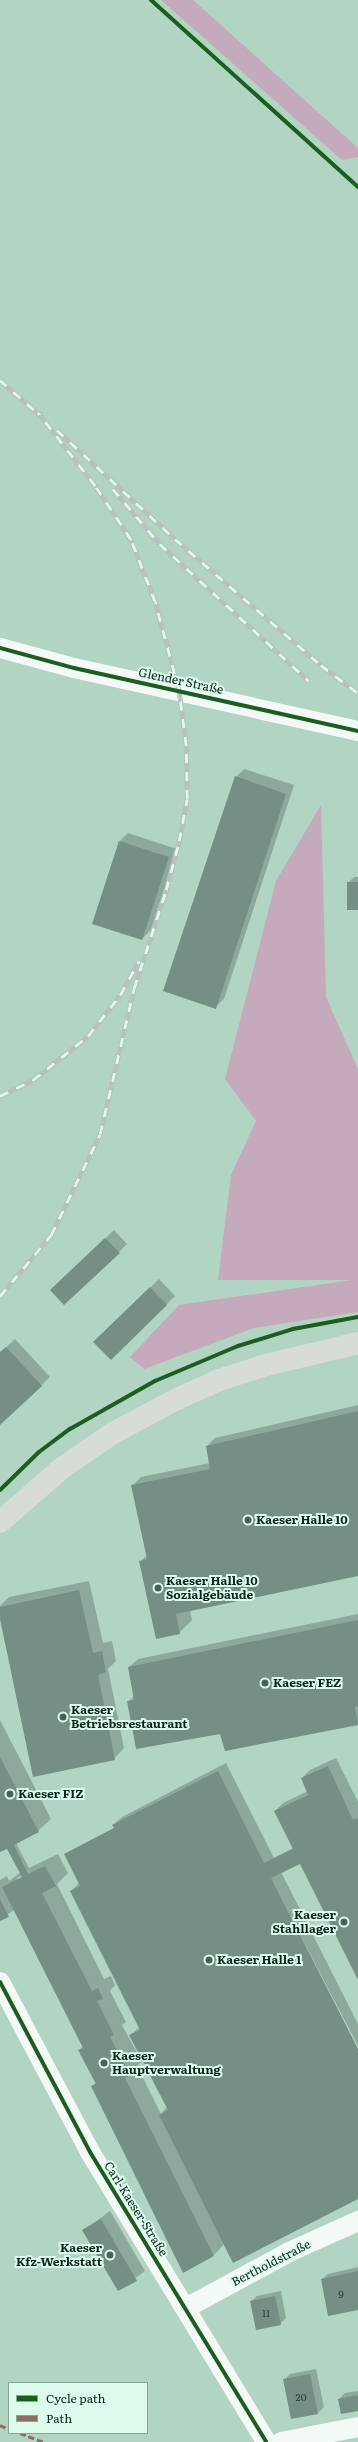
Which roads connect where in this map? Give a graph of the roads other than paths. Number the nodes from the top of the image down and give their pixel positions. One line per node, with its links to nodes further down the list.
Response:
1 (0, 648): 2 (street, Glender Straße)
2 (358, 731)
3 (358, 1343): 4 (main road)
4 (0, 1522)
5 (0, 1982): 7 (street, Carl-Kaeser-Straße)
6 (358, 2221): 7 (street, Bertholdstraße)
7 (186, 2308): 9 (street, Carl-Kaeser-Straße)
8 (358, 2427): 10 (street)
9 (266, 2442)
10 (281, 2442)

